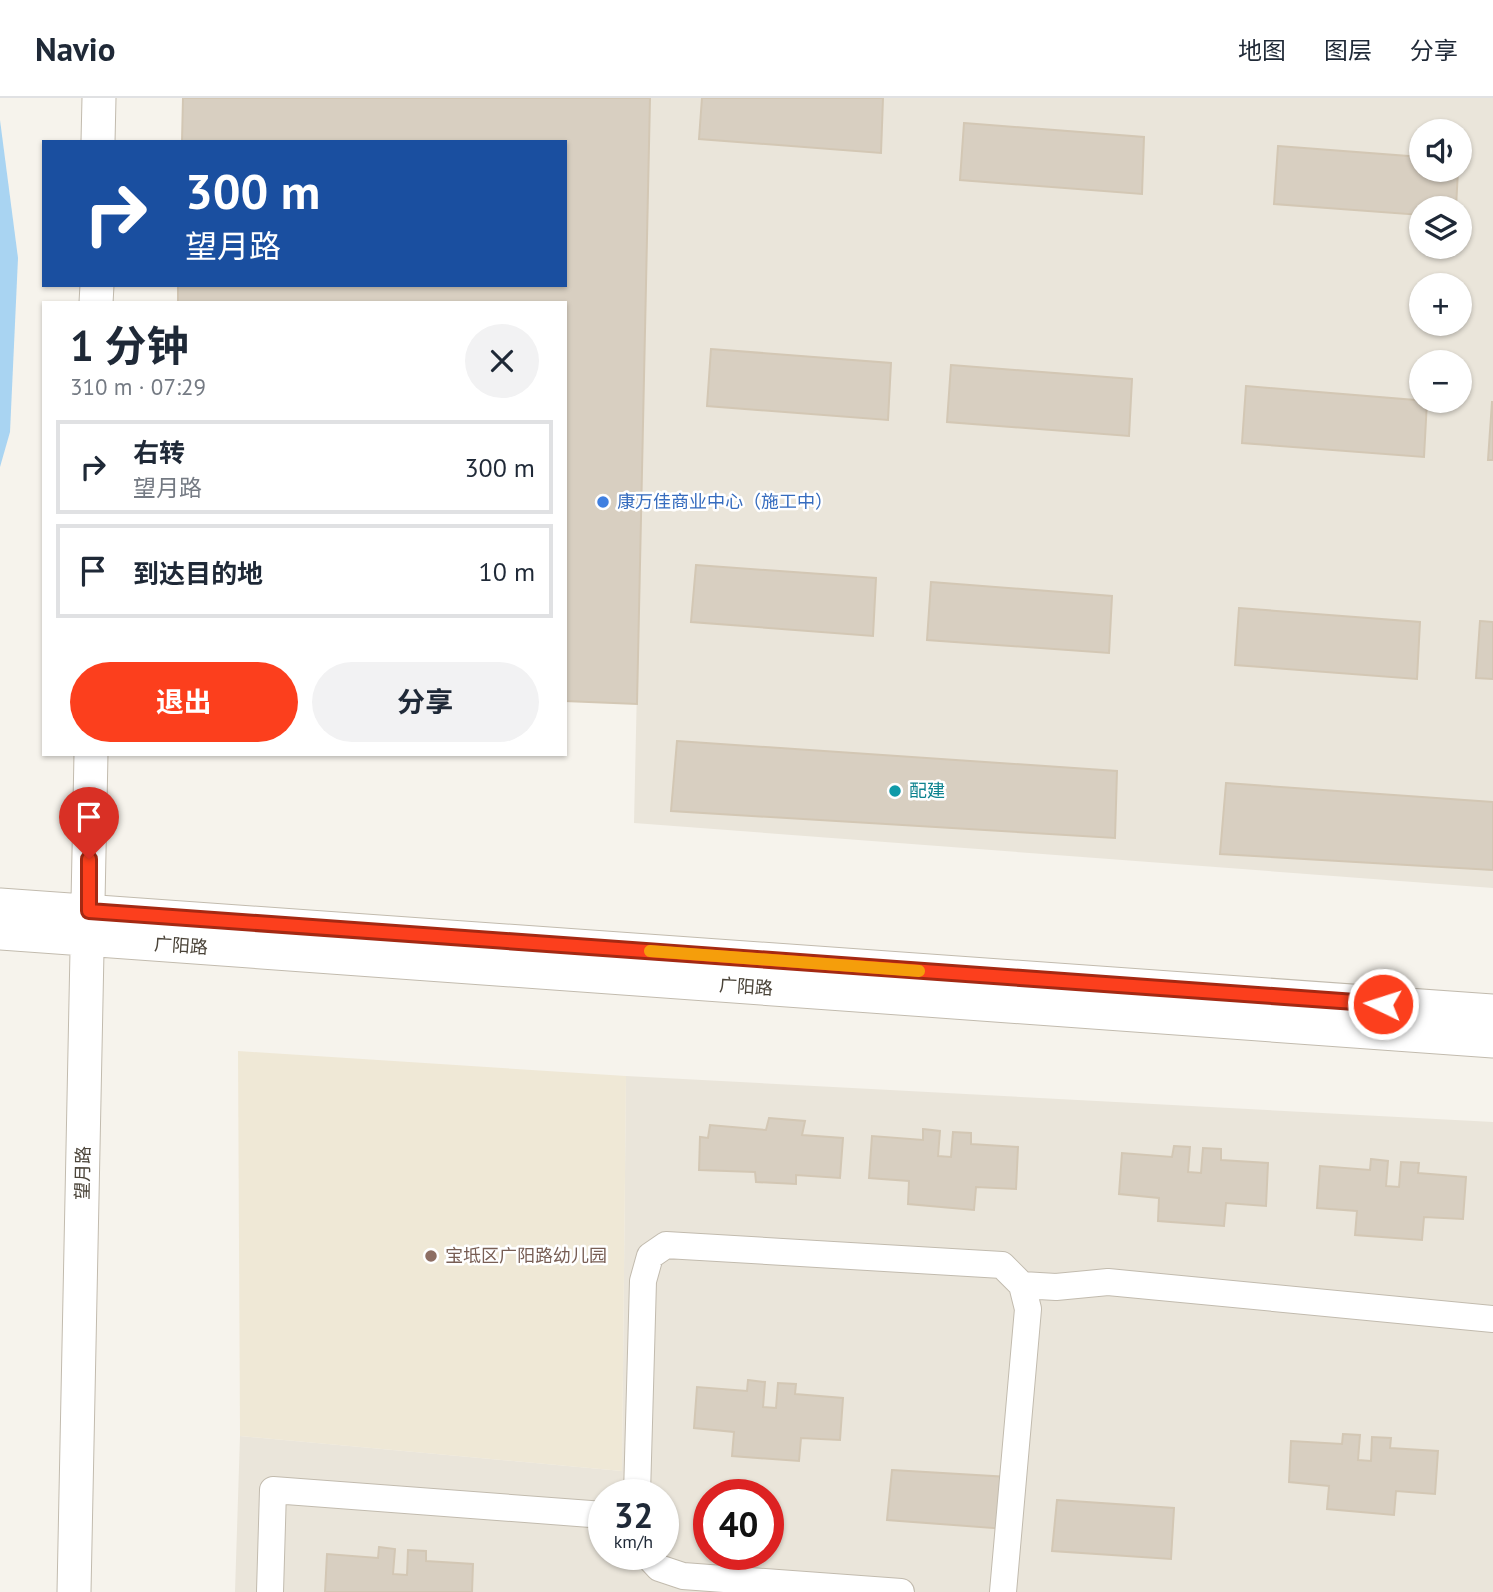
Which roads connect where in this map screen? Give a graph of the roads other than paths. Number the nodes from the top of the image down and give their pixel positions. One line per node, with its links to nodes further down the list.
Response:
1 (99, 98): 2 (street)
2 (98, 140)
3 (91, 756): 5 (street, 望月路)
4 (0, 905): 5 (street, 广阳路)
5 (89, 925): 6 (street, 广阳路); 7 (street, 广阳路); 8 (street, 广阳路); 14 (street, 望月路)
6 (0, 933)
7 (1493, 1012)
8 (1493, 1041)
9 (1022, 1285): 10 (street); 11 (street); 17 (street)
10 (1493, 1319)
11 (637, 1479)
12 (588, 1513): 15 (street)
13 (665, 1570): 16 (street)
14 (74, 1592)
15 (270, 1592)
16 (901, 1592)
17 (1003, 1592)

